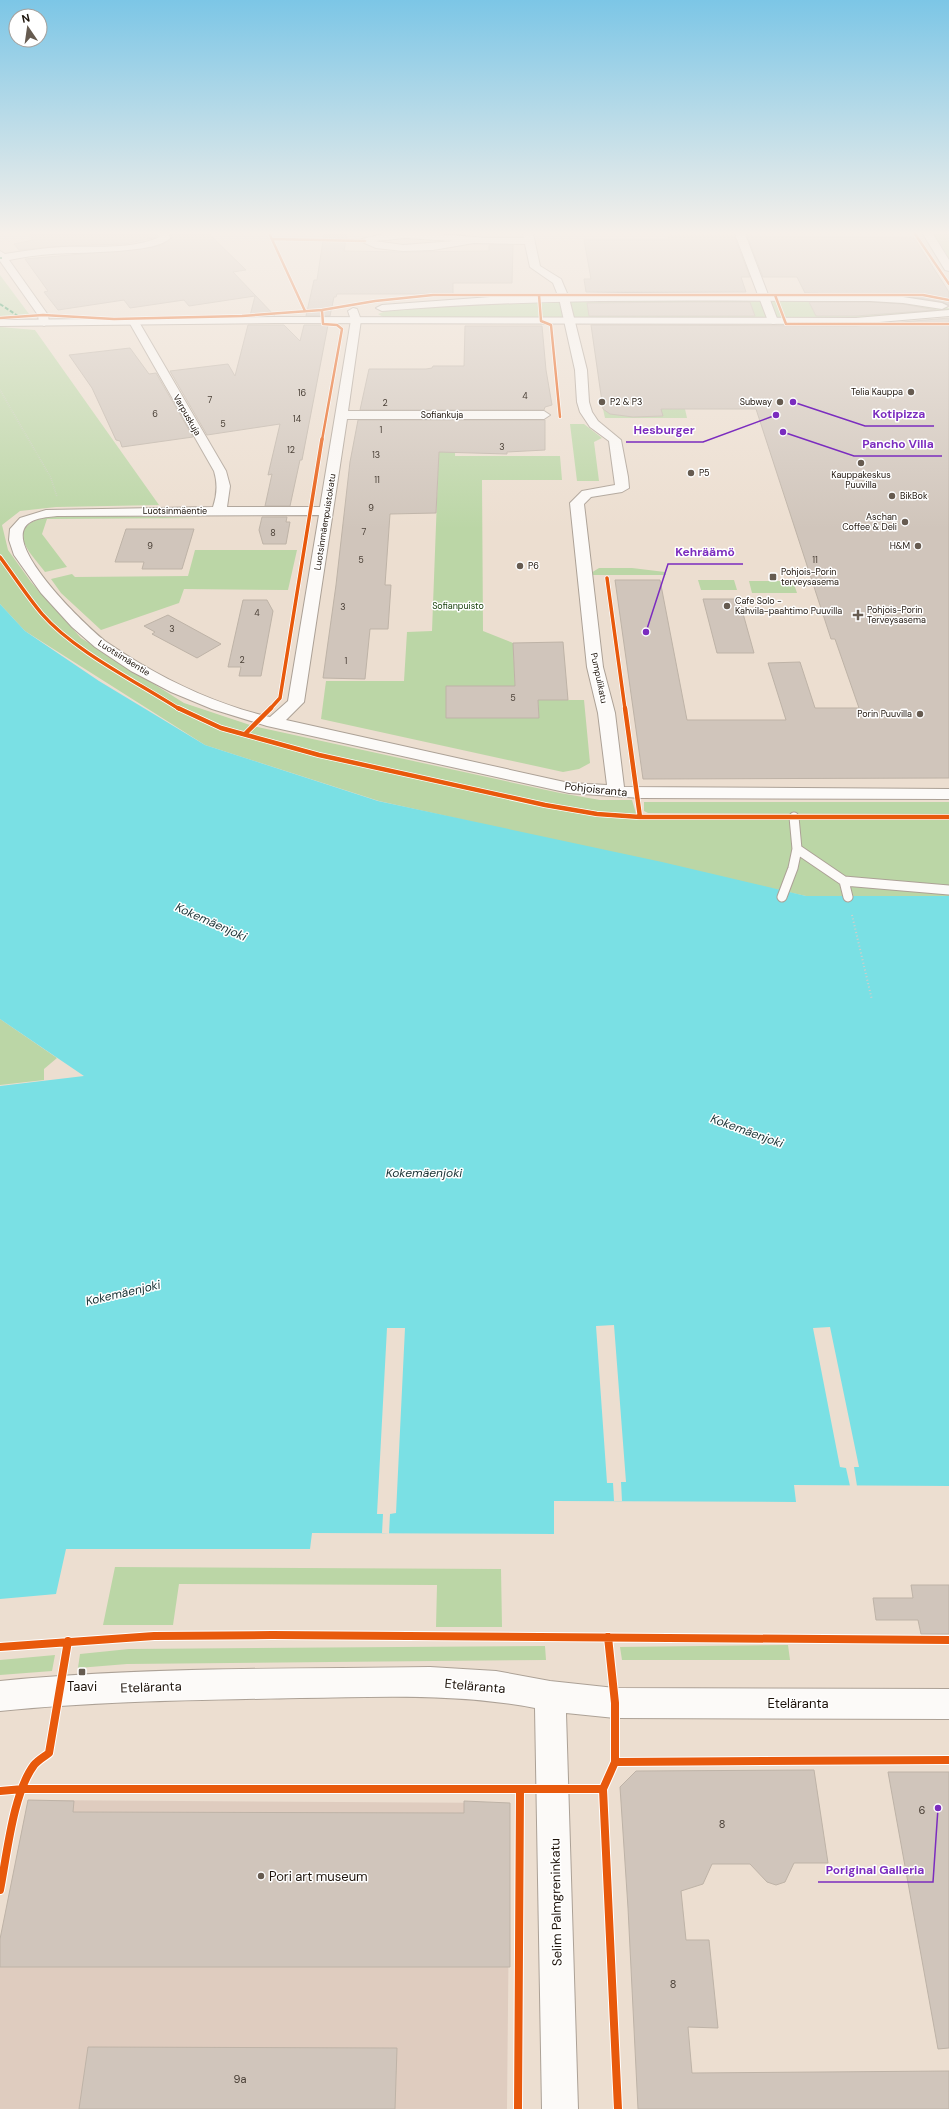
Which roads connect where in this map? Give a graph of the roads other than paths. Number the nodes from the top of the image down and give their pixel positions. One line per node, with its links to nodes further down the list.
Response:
1 (140, 332): 6 (street, Varpuskuja)
2 (353, 332): 4 (street, Luotsinmäenpuistokatu)
3 (573, 332): 10 (street, Pumpulikatu)
4 (341, 415): 5 (street, Sofiankuja); 7 (street, Luotsinmäenpuistokatu)
5 (544, 415)
6 (220, 511): 7 (street, Luotsinmäentie); 8 (street, Luotsinmäentie)
7 (327, 511): 9 (street, Luotsinmäenpuistokatu)
8 (25, 519): 9 (street, Luotsimäentie)
9 (273, 723): 10 (street, Pohjoisranta)
10 (616, 792): 11 (street, Pohjoisranta)
11 (949, 794)
12 (794, 817): 13 (lane)
13 (797, 849): 14 (lane); 16 (lane)
14 (844, 881): 15 (lane); 17 (lane)
15 (949, 890)
16 (782, 897)
17 (848, 897)
18 (0, 1696): 19 (street, Eteläranta)
19 (550, 1696): 20 (street, Eteläranta); 21 (street, Selim Palmgreninkatu)
20 (949, 1704)
21 (560, 2109)

